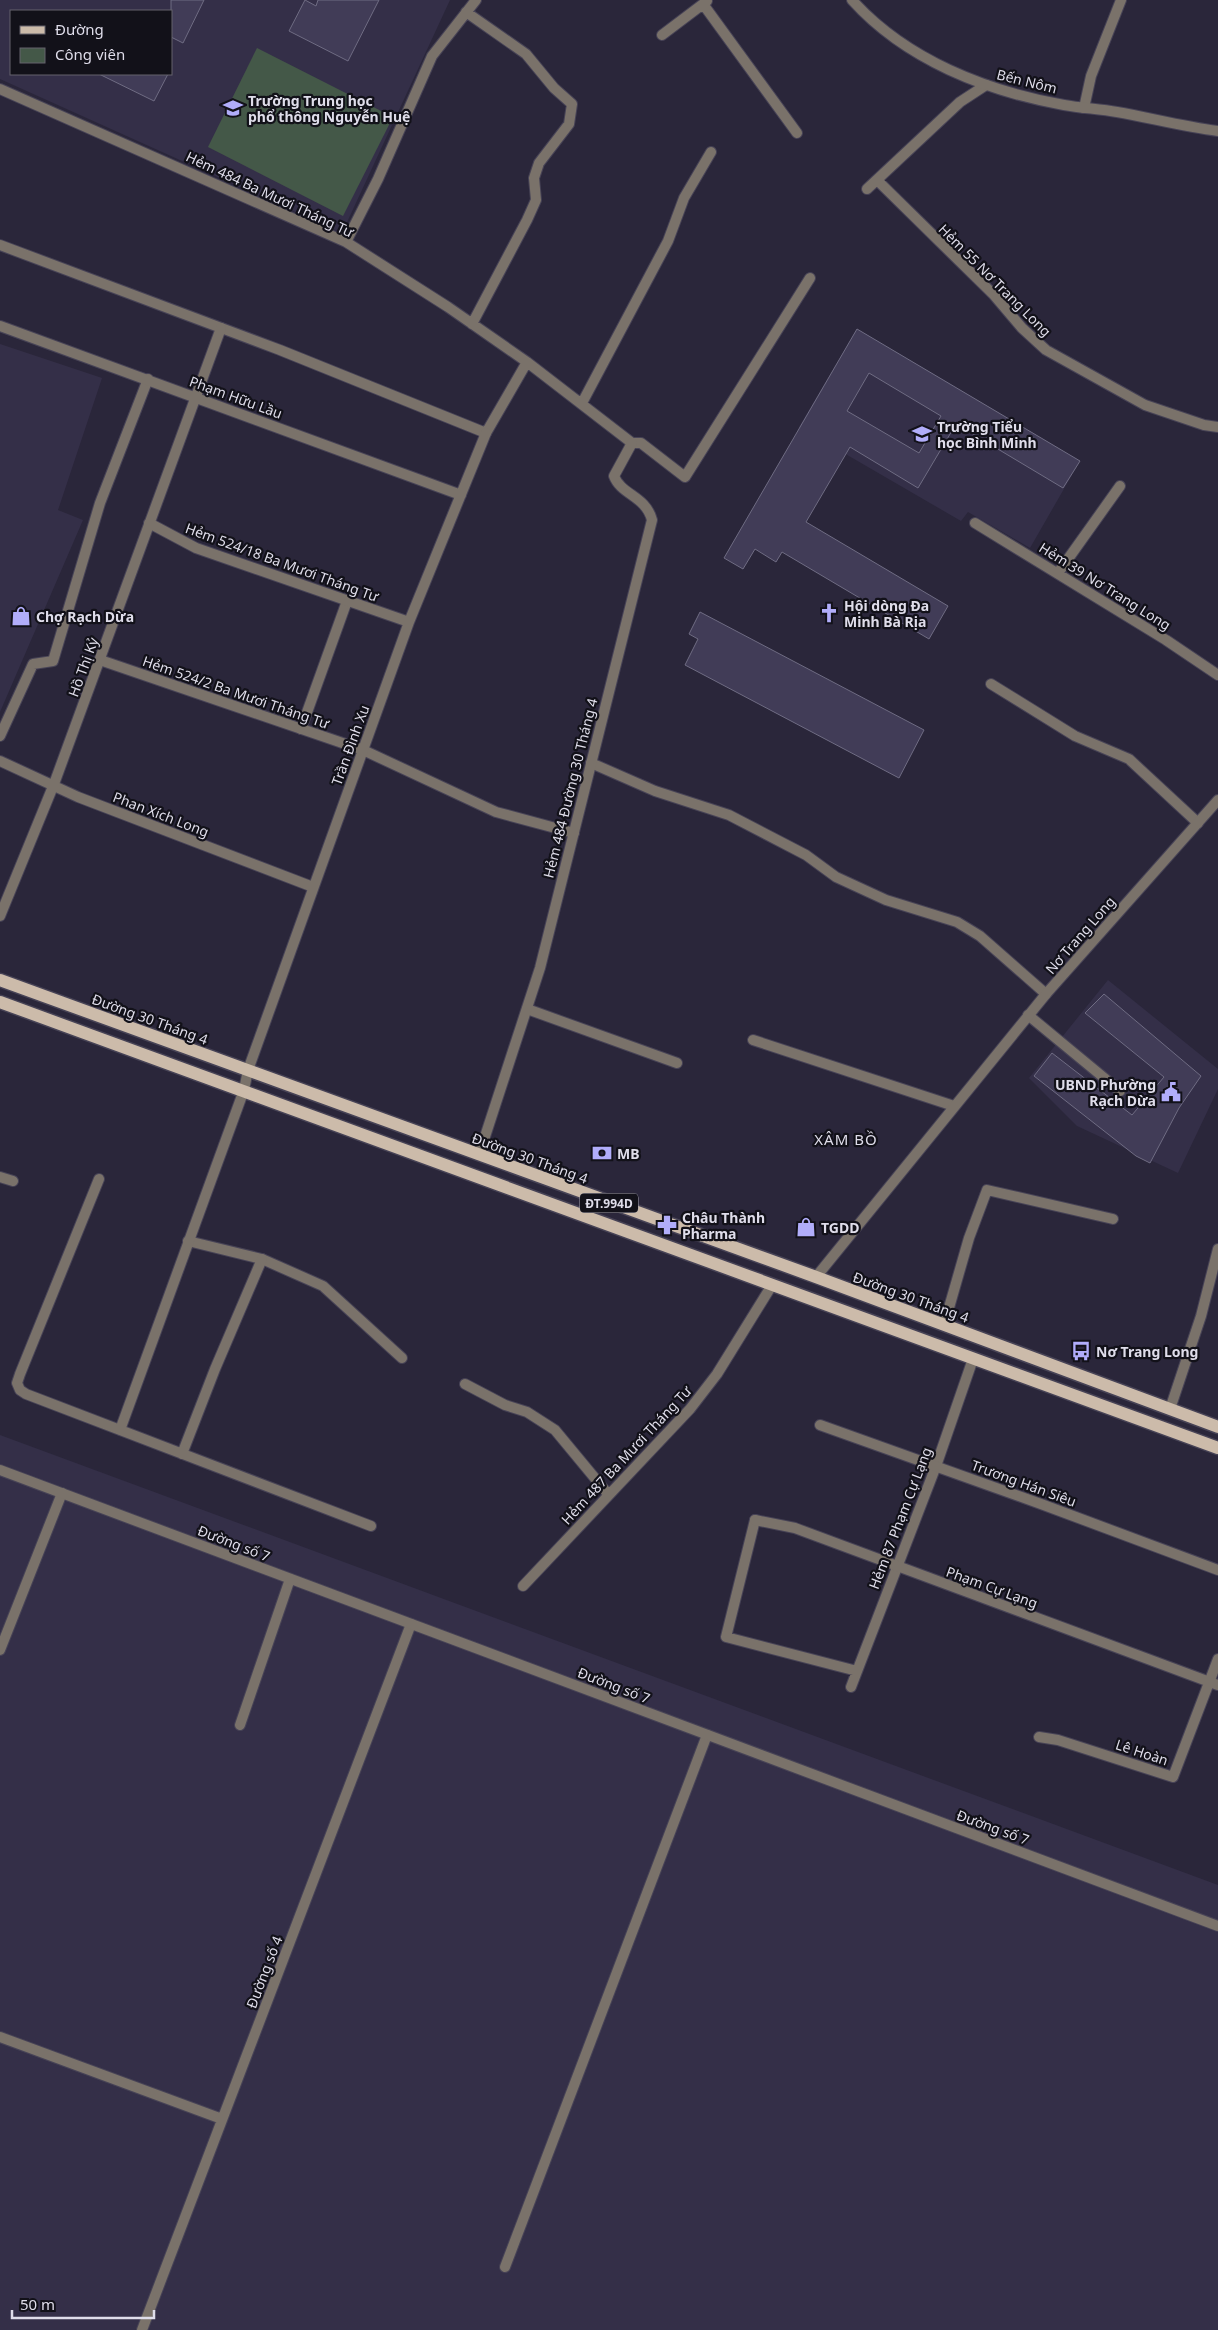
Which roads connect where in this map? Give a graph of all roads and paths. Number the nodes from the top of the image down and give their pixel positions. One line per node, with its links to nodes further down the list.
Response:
1 (476, 0): 5 (street)
2 (852, 0): 7 (street, Bến Nôm)
3 (1121, 0): 9 (street)
4 (706, 2): 6 (street); 11 (street)
5 (466, 12): 15 (street); 18 (street)
6 (662, 35)
7 (986, 85): 9 (street, Bến Nôm); 13 (street)
8 (0, 89): 15 (street, Hẻm 484 Ba Mươi Tháng Tư)
9 (1084, 108): 10 (street, Bến Nôm)
10 (1218, 131)
11 (797, 133)
12 (711, 152): 24 (street)
13 (877, 180): 14 (street); 25 (street, Hẻm 55 Nơ Trang Long)
14 (867, 189)
15 (346, 242): 18 (street, Hẻm 484 Ba Mươi Tháng Tư)
16 (0, 245): 20 (street)
17 (810, 278): 27 (street, Hẻm 484 Ba Mươi Tháng Tư)
18 (472, 324): 21 (street, Hẻm 484 Ba Mươi Tháng Tư)
19 (0, 326): 22 (street, Phạm Hữu Lầu)
20 (221, 328): 23 (street, Hồ Thị Kỷ); 26 (street)
21 (527, 362): 24 (street, Hẻm 484 Ba Mươi Tháng Tư); 26 (street, Trần Đình Xu)
22 (148, 379): 23 (street, Phạm Hữu Lầu); 39 (street)
23 (196, 396): 29 (street, Phạm Hữu Lầu); 31 (street, Hồ Thị Kỷ)
24 (582, 403): 27 (street, Hẻm 484 Ba Mươi Tháng Tư)
25 (1218, 427)
26 (486, 433): 29 (street, Trần Đình Xu)
27 (632, 443): 42 (street, Hẻm 484 Đường 30 Tháng 4)
28 (1120, 486): 32 (street)
29 (461, 495): 34 (street, Trần Đình Xu)
30 (975, 522): 32 (street, Hẻm 39 Nơ Trang Long)
31 (149, 523): 33 (street, Hẻm 524/18 Ba Mươi Tháng Tư); 35 (street, Hồ Thị Kỷ)
32 (1058, 573): 36 (street, Hẻm 39 Nơ Trang Long)
33 (347, 601): 34 (street, Hẻm 524/18 Ba Mươi Tháng Tư); 38 (street)
34 (409, 622): 40 (street, Trần Đình Xu)
35 (100, 660): 38 (street, Hẻm 524/2 Ba Mươi Tháng Tư); 43 (street, Hồ Thị Kỷ)
36 (1218, 675)
37 (991, 684): 45 (street)
38 (300, 729): 40 (street, Hẻm 524/2 Ba Mươi Tháng Tư)
39 (0, 736)
40 (363, 750): 46 (street, Hẻm 524/2 Ba Mươi Tháng Tư); 47 (street, Trần Đình Xu)
41 (0, 761): 43 (street, Phan Xích Long)
42 (591, 763): 46 (street, Hẻm 484 Đường 30 Tháng 4); 50 (street)
43 (54, 784): 47 (street, Phan Xích Long); 48 (street, Hồ Thị Kỷ)
44 (1218, 800): 45 (street, Nơ Trang Long)
45 (1198, 823): 50 (street, Nơ Trang Long)
46 (574, 833): 52 (street, Hẻm 484 Đường 30 Tháng 4)
47 (313, 887): 56 (street, Trần Đình Xu)
48 (0, 916)
49 (0, 980): 56 (main road, Đường 30 Tháng 4 / ĐT.994D)
50 (1046, 994): 53 (street, Nơ Trang Long)
51 (0, 1002): 57 (main road, ĐT.994D)
52 (527, 1009): 55 (street); 60 (street, Hẻm 484 Đường 30 Tháng 4)
53 (1028, 1015): 58 (street); 59 (street, Nơ Trang Long)
54 (753, 1040): 59 (street)
55 (677, 1063)
56 (248, 1070): 57 (street, Trần Đình Xu); 60 (main road, Đường 30 Tháng 4 / ĐT.994D)
57 (244, 1090): 65 (street, Trần Đình Xu); 70 (main road, ĐT.994D)
58 (1120, 1091)
59 (954, 1106): 69 (street, Nơ Trang Long)
60 (479, 1155): 68 (main road, Đường 30 Tháng 4 / ĐT.994D)
61 (0, 1177): 63 (street)
62 (100, 1179): 79 (street)
63 (13, 1181)
64 (1113, 1219): 72 (street)
65 (188, 1241): 67 (street); 79 (street, Trần Đình Xu)
66 (1218, 1249): 76 (street)
67 (262, 1259): 73 (street); 81 (street)
68 (778, 1264): 69 (main road, Đường 30 Tháng 4 / ĐT.994D); 70 (main road)
69 (816, 1277): 71 (main road); 72 (main road, Đường 30 Tháng 4 / ĐT.994D)
70 (772, 1285): 71 (main road, ĐT.994D); 85 (street, Hẻm 487 Ba Mươi Tháng Tư)
71 (810, 1299): 74 (main road, ĐT.994D)
72 (944, 1325): 76 (main road, Đường 30 Tháng 4 / ĐT.994D)
73 (402, 1358)
74 (973, 1359): 80 (main road, ĐT.994D); 82 (street, Hẻm 87 Phạm Cự Lạng)
75 (465, 1384): 85 (street)
76 (1170, 1410): 78 (main road, Đường 30 Tháng 4 / ĐT.994D)
77 (820, 1425): 82 (street, Trương Hán Siêu)
78 (1218, 1428)
79 (120, 1430): 81 (street)
80 (1218, 1448)
81 (182, 1454): 86 (street)
82 (936, 1466): 87 (street, Hẻm 87 Phạm Cự Lạng); 88 (street, Trương Hán Siêu)
83 (0, 1470): 84 (street, Đường số 7)
84 (62, 1493): 89 (street, Đường số 7); 92 (street)
85 (608, 1494): 90 (street, Hẻm 487 Ba Mươi Tháng Tư)
86 (371, 1526)
87 (896, 1565): 94 (street, Hẻm 87 Phạm Cự Lạng); 94 (street, Phạm Cự Lạng); 95 (street, Phạm Cự Lạng)
88 (1218, 1570)
89 (290, 1579): 91 (street, Đường số 7); 97 (street)
90 (523, 1586)
91 (411, 1624): 98 (street, Đường số 7); 102 (street, Đường số 4)
92 (0, 1650)
93 (1218, 1658): 95 (street, Lê Hoàn)
94 (857, 1671): 96 (street, Hẻm 87 Phạm Cự Lạng)
95 (1214, 1683): 99 (street, Lê Hoàn)
96 (851, 1687)
97 (240, 1726)
98 (707, 1735): 100 (street, Đường số 7); 103 (street)
99 (1039, 1737)
100 (1218, 1926)
101 (0, 2037): 102 (street)
102 (222, 2119): 104 (street, Đường số 4)
103 (505, 2268)
104 (142, 2330)

